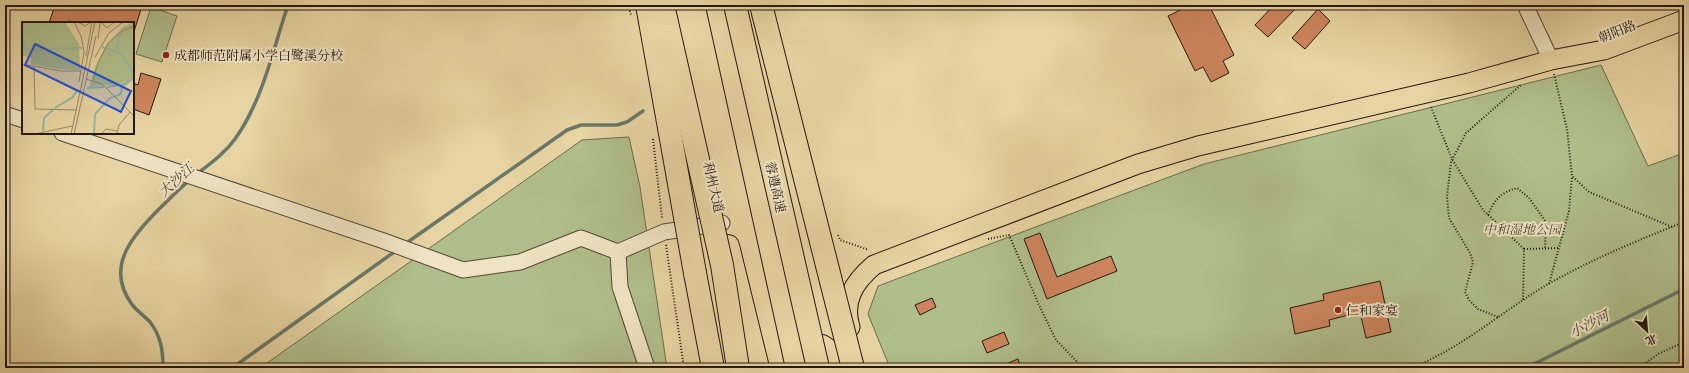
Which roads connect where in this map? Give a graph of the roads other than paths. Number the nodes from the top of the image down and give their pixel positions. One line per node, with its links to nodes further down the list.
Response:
1 (647, 5): 20 (highway, bridge)
2 (663, 5): 22 (highway, bridge)
3 (673, 5): 14 (highway, 利州大道)
4 (717, 5): 17 (highway)
5 (736, 5): 25 (highway, 蓉遵高速, bridge)
6 (760, 5): 27 (highway, bridge)
7 (1525, 5): 10 (street)
8 (1684, 6): 10 (main road, 朝阳路)
9 (1684, 20): 10 (main road)
10 (1551, 60): 28 (main road)
11 (5, 114): 12 (street)
12 (22, 120)
13 (65, 134): 15 (street)
14 (723, 222): 15 (street); 16 (highway, 利州大道)
15 (618, 252): 19 (street)
16 (730, 257): 21 (highway); 23 (highway, 利州大道)
17 (782, 294): 18 (highway); 24 (highway)
18 (822, 346): 26 (highway); 27 (highway)
19 (647, 368)
20 (713, 368)
21 (734, 368)
22 (738, 368)
23 (758, 368)
24 (798, 368)
25 (818, 368)
26 (828, 368)
27 (853, 368)
28 (863, 368)

